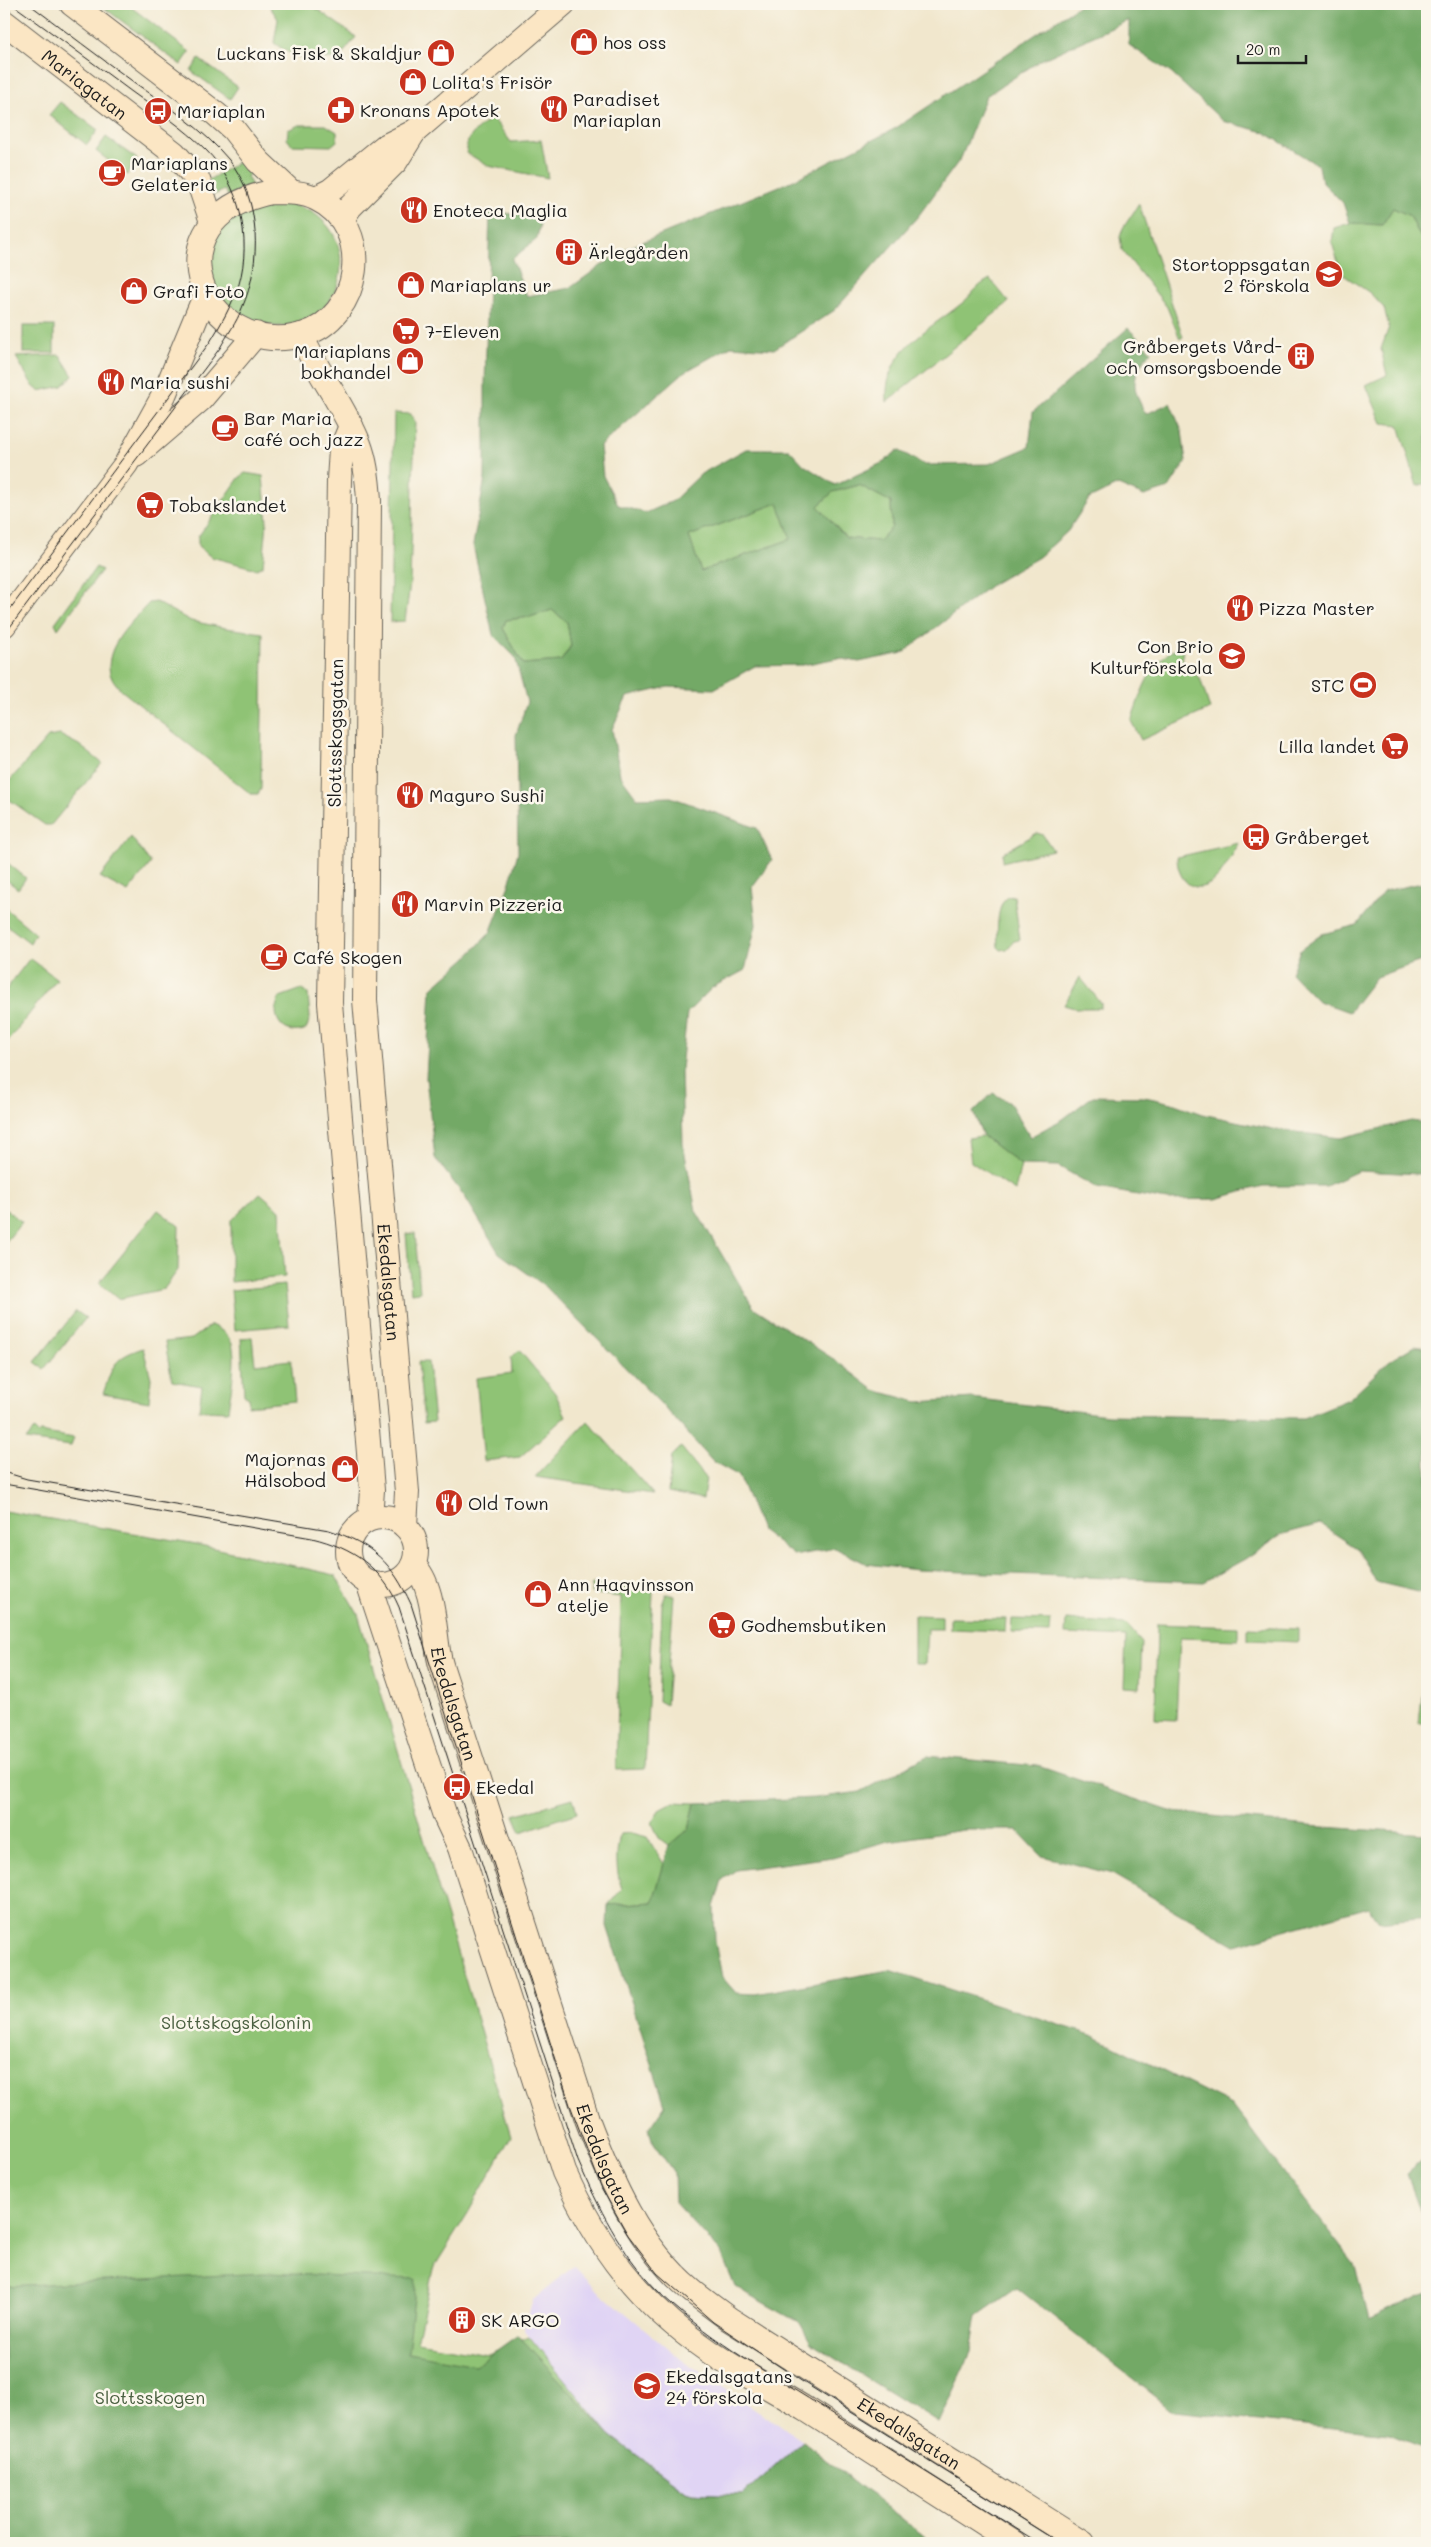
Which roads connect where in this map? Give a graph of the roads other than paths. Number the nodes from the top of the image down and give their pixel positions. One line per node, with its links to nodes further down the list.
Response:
1 (72, 4): 5 (street)
2 (563, 4): 4 (street)
3 (4, 22): 8 (street, Mariagatan)
4 (414, 132): 6 (street); 7 (street)
5 (291, 192): 6 (street); 8 (street)
6 (316, 198): 7 (street)
7 (342, 219): 11 (street)
8 (212, 222): 9 (street)
9 (206, 296): 10 (street); 13 (street)
10 (256, 334): 11 (street); 13 (street)
11 (301, 335): 12 (street, Slottsskogsgatan)
12 (351, 426): 15 (street, Slottsskogsgatan); 16 (street, Slottsskogsgatan)
13 (126, 464): 14 (street)
14 (4, 626)
15 (368, 1038): 18 (street, Ekedalsgatan)
16 (333, 1042): 17 (street, Ekedalsgatan)
17 (370, 1519): 18 (street); 20 (street)
18 (406, 1526): 19 (street)
19 (413, 1565): 20 (street); 22 (street, Ekedalsgatan)
20 (368, 1582): 21 (street, Ekedalsgatan)
21 (1014, 2543)
22 (1082, 2543)

